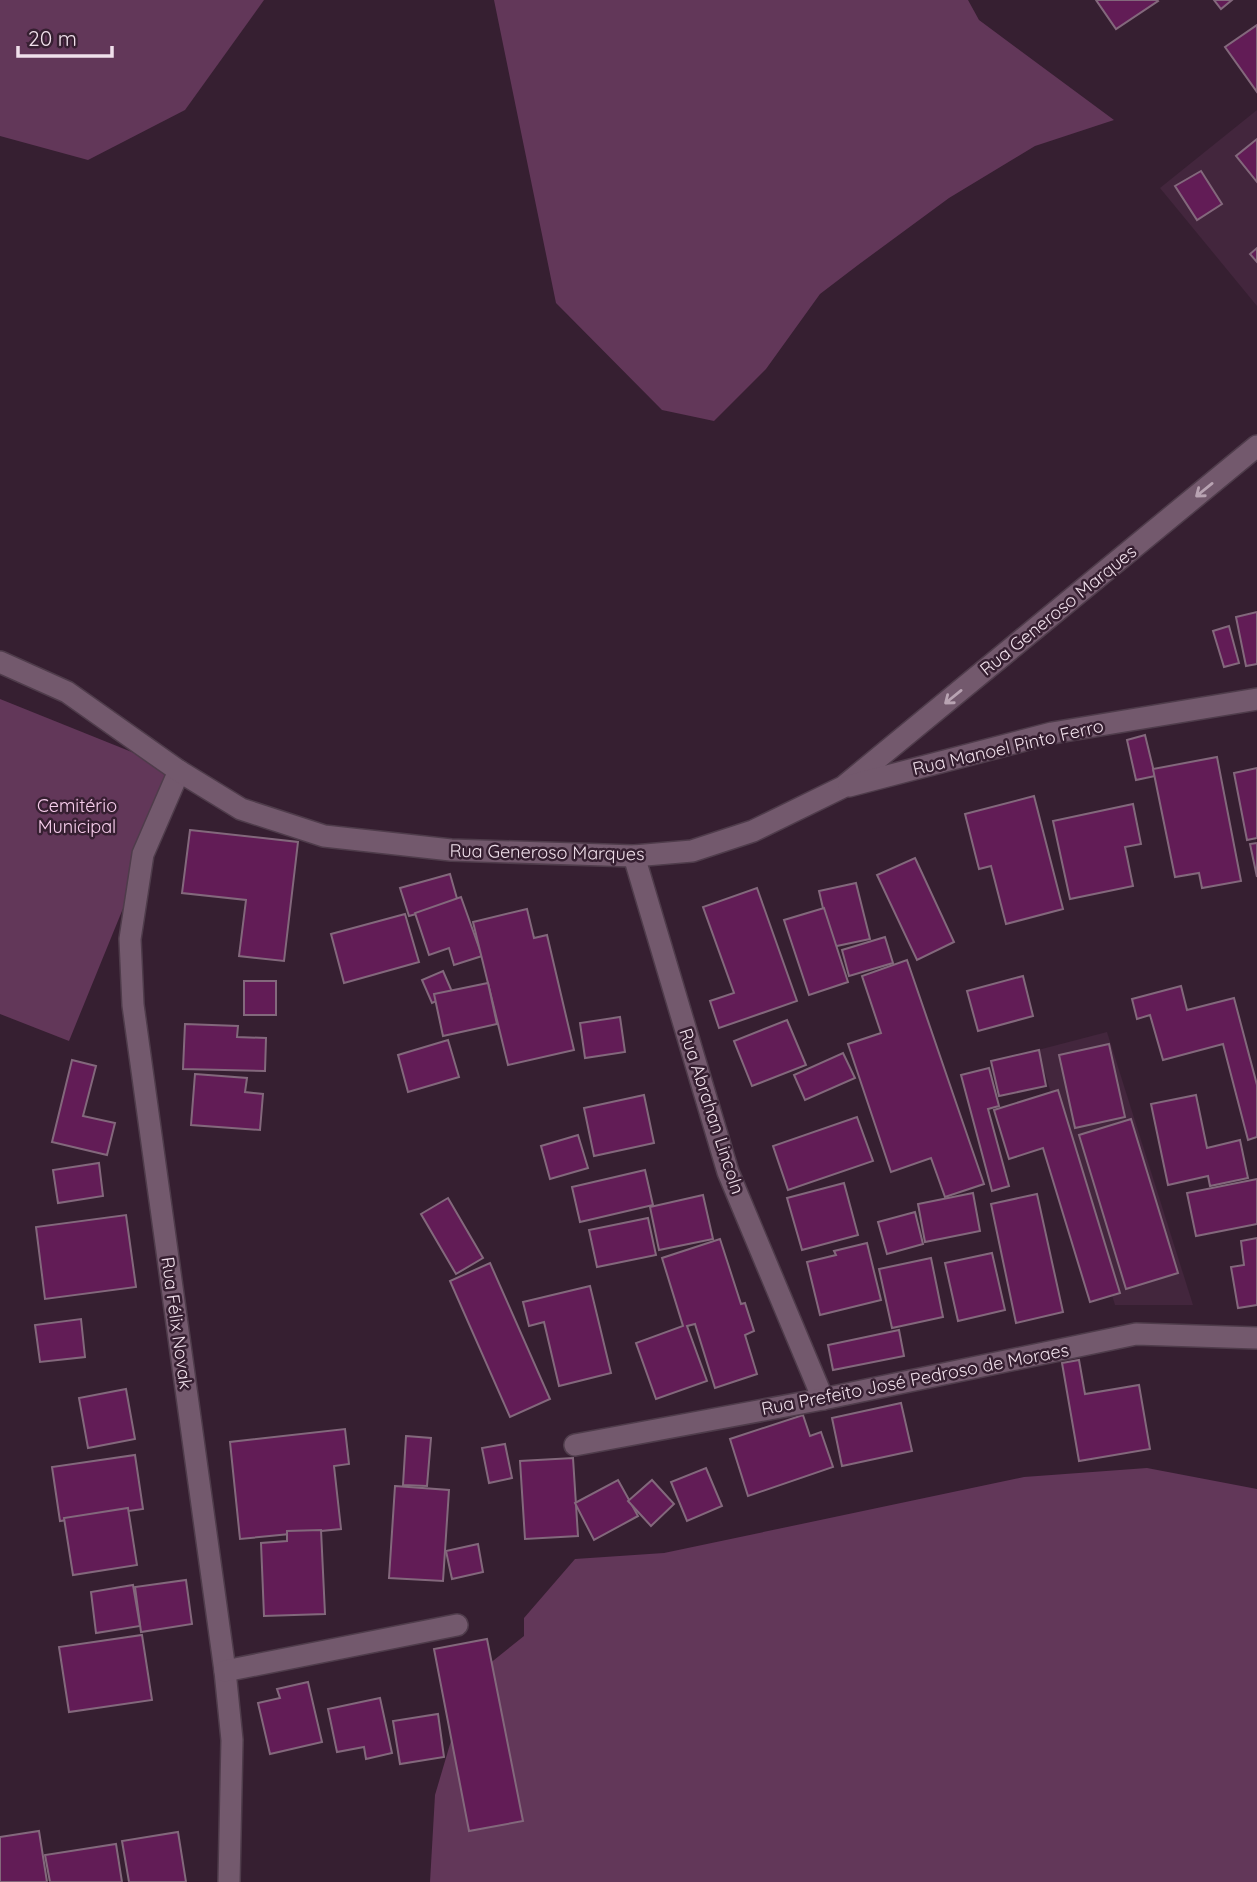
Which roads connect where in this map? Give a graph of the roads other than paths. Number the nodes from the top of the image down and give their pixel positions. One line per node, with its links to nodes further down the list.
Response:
1 (1257, 446): 5 (street, Rua Generoso Marques, one-way to 5)
2 (0, 662): 4 (street, Rua Generoso Marques)
3 (1257, 699): 5 (street, Rua Manoel Pinto Ferro)
4 (179, 771): 6 (street, Rua Generoso Marques); 11 (street, Rua Félix Novak)
5 (843, 787): 6 (street, Rua Generoso Marques)
6 (634, 856): 8 (street, Rua Abrahan Lincoln)
7 (1257, 1338): 8 (street, Rua Prefeito José Pedroso de Moraes)
8 (823, 1399): 9 (street, Rua Prefeito José Pedroso de Moraes)
9 (575, 1445)
10 (457, 1625): 11 (street)
11 (225, 1671): 12 (street, Rua Félix Novak)
12 (229, 1882)

